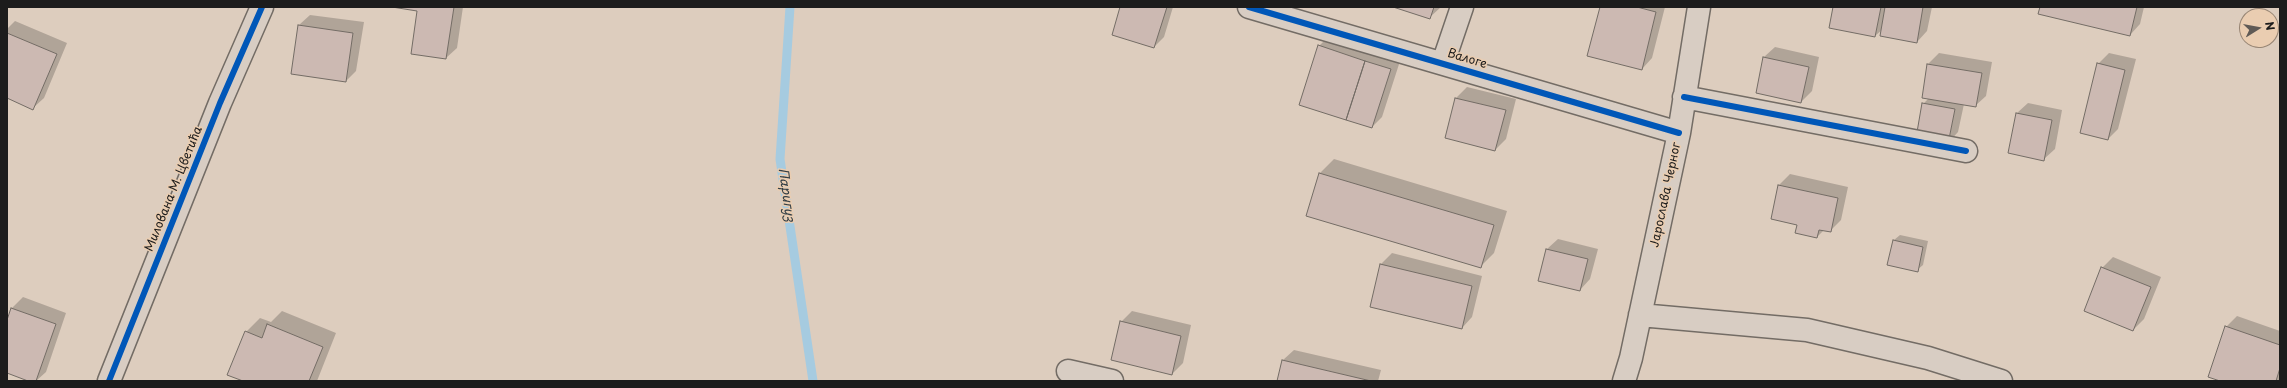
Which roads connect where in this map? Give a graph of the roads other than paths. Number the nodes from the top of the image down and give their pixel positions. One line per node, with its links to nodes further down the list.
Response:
1 (262, 7): 11 (street, Милована М. Цветића)
2 (1249, 7): 5 (street, Валоге)
3 (1462, 7): 5 (street)
4 (1699, 7): 6 (street, Јарослава Черног)
5 (1444, 63): 7 (street, Валоге)
6 (1684, 98): 7 (street, Јарослава Черног); 8 (street)
7 (1679, 133): 9 (street, Јарослава Черног)
8 (1966, 151)
9 (1640, 315): 13 (street, Јарослава Черног); 14 (street)
10 (1068, 371): 12 (street)
11 (109, 381)
12 (1112, 381)
13 (1624, 381)
14 (2002, 381)

